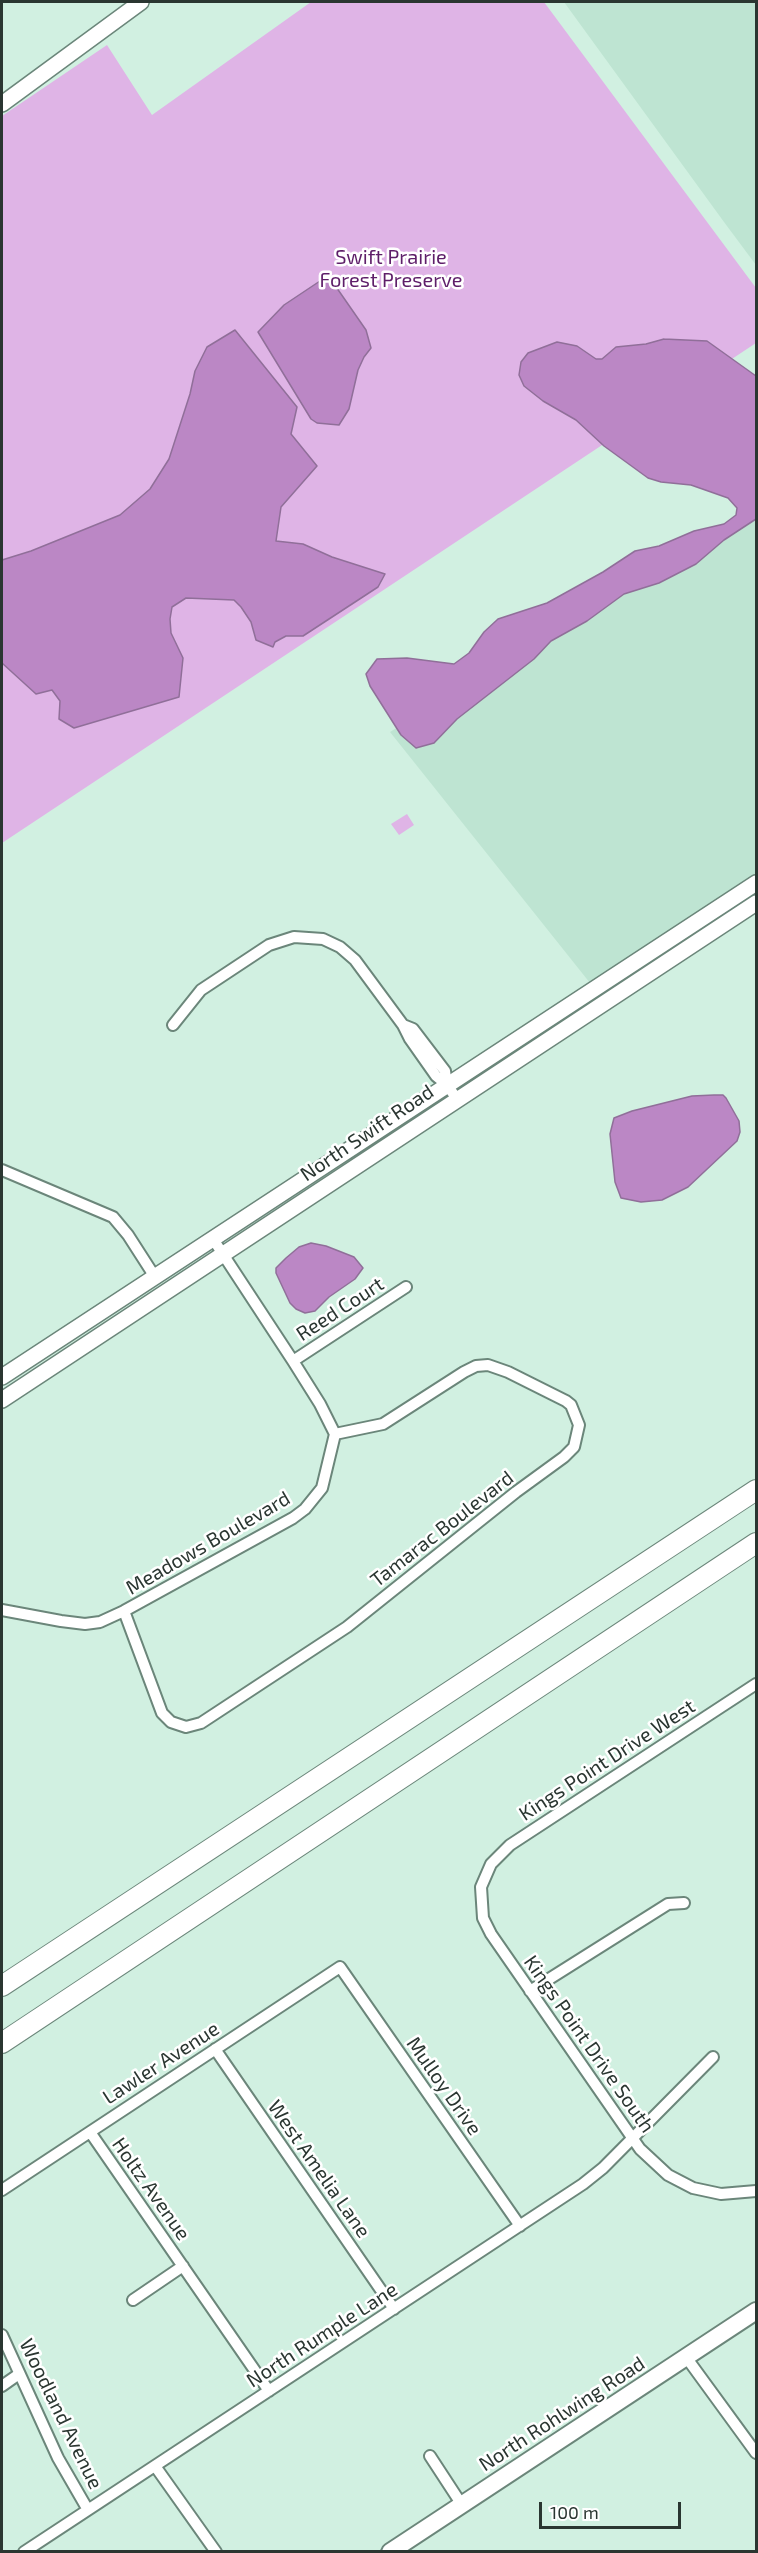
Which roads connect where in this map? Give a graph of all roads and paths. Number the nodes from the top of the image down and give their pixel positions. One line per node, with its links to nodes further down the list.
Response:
1 (141, 2): 2 (street)
2 (2, 104)
3 (756, 883): 6 (street, North Swift Road)
4 (756, 903): 7 (street, North Swift Road)
5 (173, 1025): 6 (street)
6 (447, 1085): 7 (street); 9 (street, North Swift Road)
7 (457, 1099): 10 (street, North Swift Road)
8 (2, 1170): 11 (street)
9 (213, 1239): 10 (street); 11 (street, North Swift Road)
10 (223, 1254): 13 (street); 15 (street, North Swift Road)
11 (154, 1277): 14 (street, North Swift Road)
12 (406, 1287): 13 (street, Reed Court)
13 (293, 1361): 16 (street)
14 (2, 1377)
15 (2, 1400)
16 (335, 1434): 20 (street, Meadows Boulevard); 20 (street, Tamarac Boulevard)
17 (756, 1490): 28 (highway)
18 (756, 1543): 26 (highway)
19 (2, 1610): 20 (street, Meadows Boulevard)
20 (124, 1611)
21 (756, 1684): 22 (street, Kings Point Drive West)
22 (486, 1874): 24 (street, Kings Point Drive South)
23 (470, 1883): 24 (street)
24 (481, 1887): 29 (street, Kings Point Drive South)
25 (684, 1903): 29 (street)
26 (171, 1930): 30 (highway); 32 (highway)
27 (340, 1967): 31 (street, Lawler Avenue); 38 (street, Mulloy Drive)
28 (2, 1986)
29 (530, 1991): 35 (street, Kings Point Drive South)
30 (2, 2043)
31 (215, 2049): 34 (street, Lawler Avenue); 41 (street, West Amelia Lane)
32 (2, 2054)
33 (713, 2057): 35 (street, North Rumple Lane)
34 (90, 2132): 36 (street, Lawler Avenue); 39 (street, Holtz Avenue)
35 (633, 2139): 37 (street, Kings Point Drive South); 38 (street, North Rumple Lane)
36 (2, 2190)
37 (756, 2191)
38 (520, 2226): 41 (street, North Rumple Lane)
39 (183, 2266): 40 (street, Holtz Avenue); 47 (street, Holtz Avenue)
40 (133, 2300)
41 (394, 2308): 47 (street, North Rumple Lane)
42 (756, 2311): 44 (main road, North Rohlwing Road)
43 (2, 2335): 45 (street, Woodland Avenue)
44 (686, 2357): 48 (street); 51 (main road, North Rohlwing Road)
45 (19, 2374): 46 (street); 52 (street, Woodland Avenue)
46 (2, 2386)
47 (270, 2391): 50 (street, North Rumple Lane)
48 (756, 2452)
49 (430, 2456): 51 (street)
50 (155, 2466): 52 (street, North Rumple Lane); 55 (street)
51 (462, 2505): 53 (main road, North Rohlwing Road)
52 (88, 2510): 54 (street, North Rumple Lane)
53 (399, 2549)
54 (24, 2552)
55 (216, 2552)

